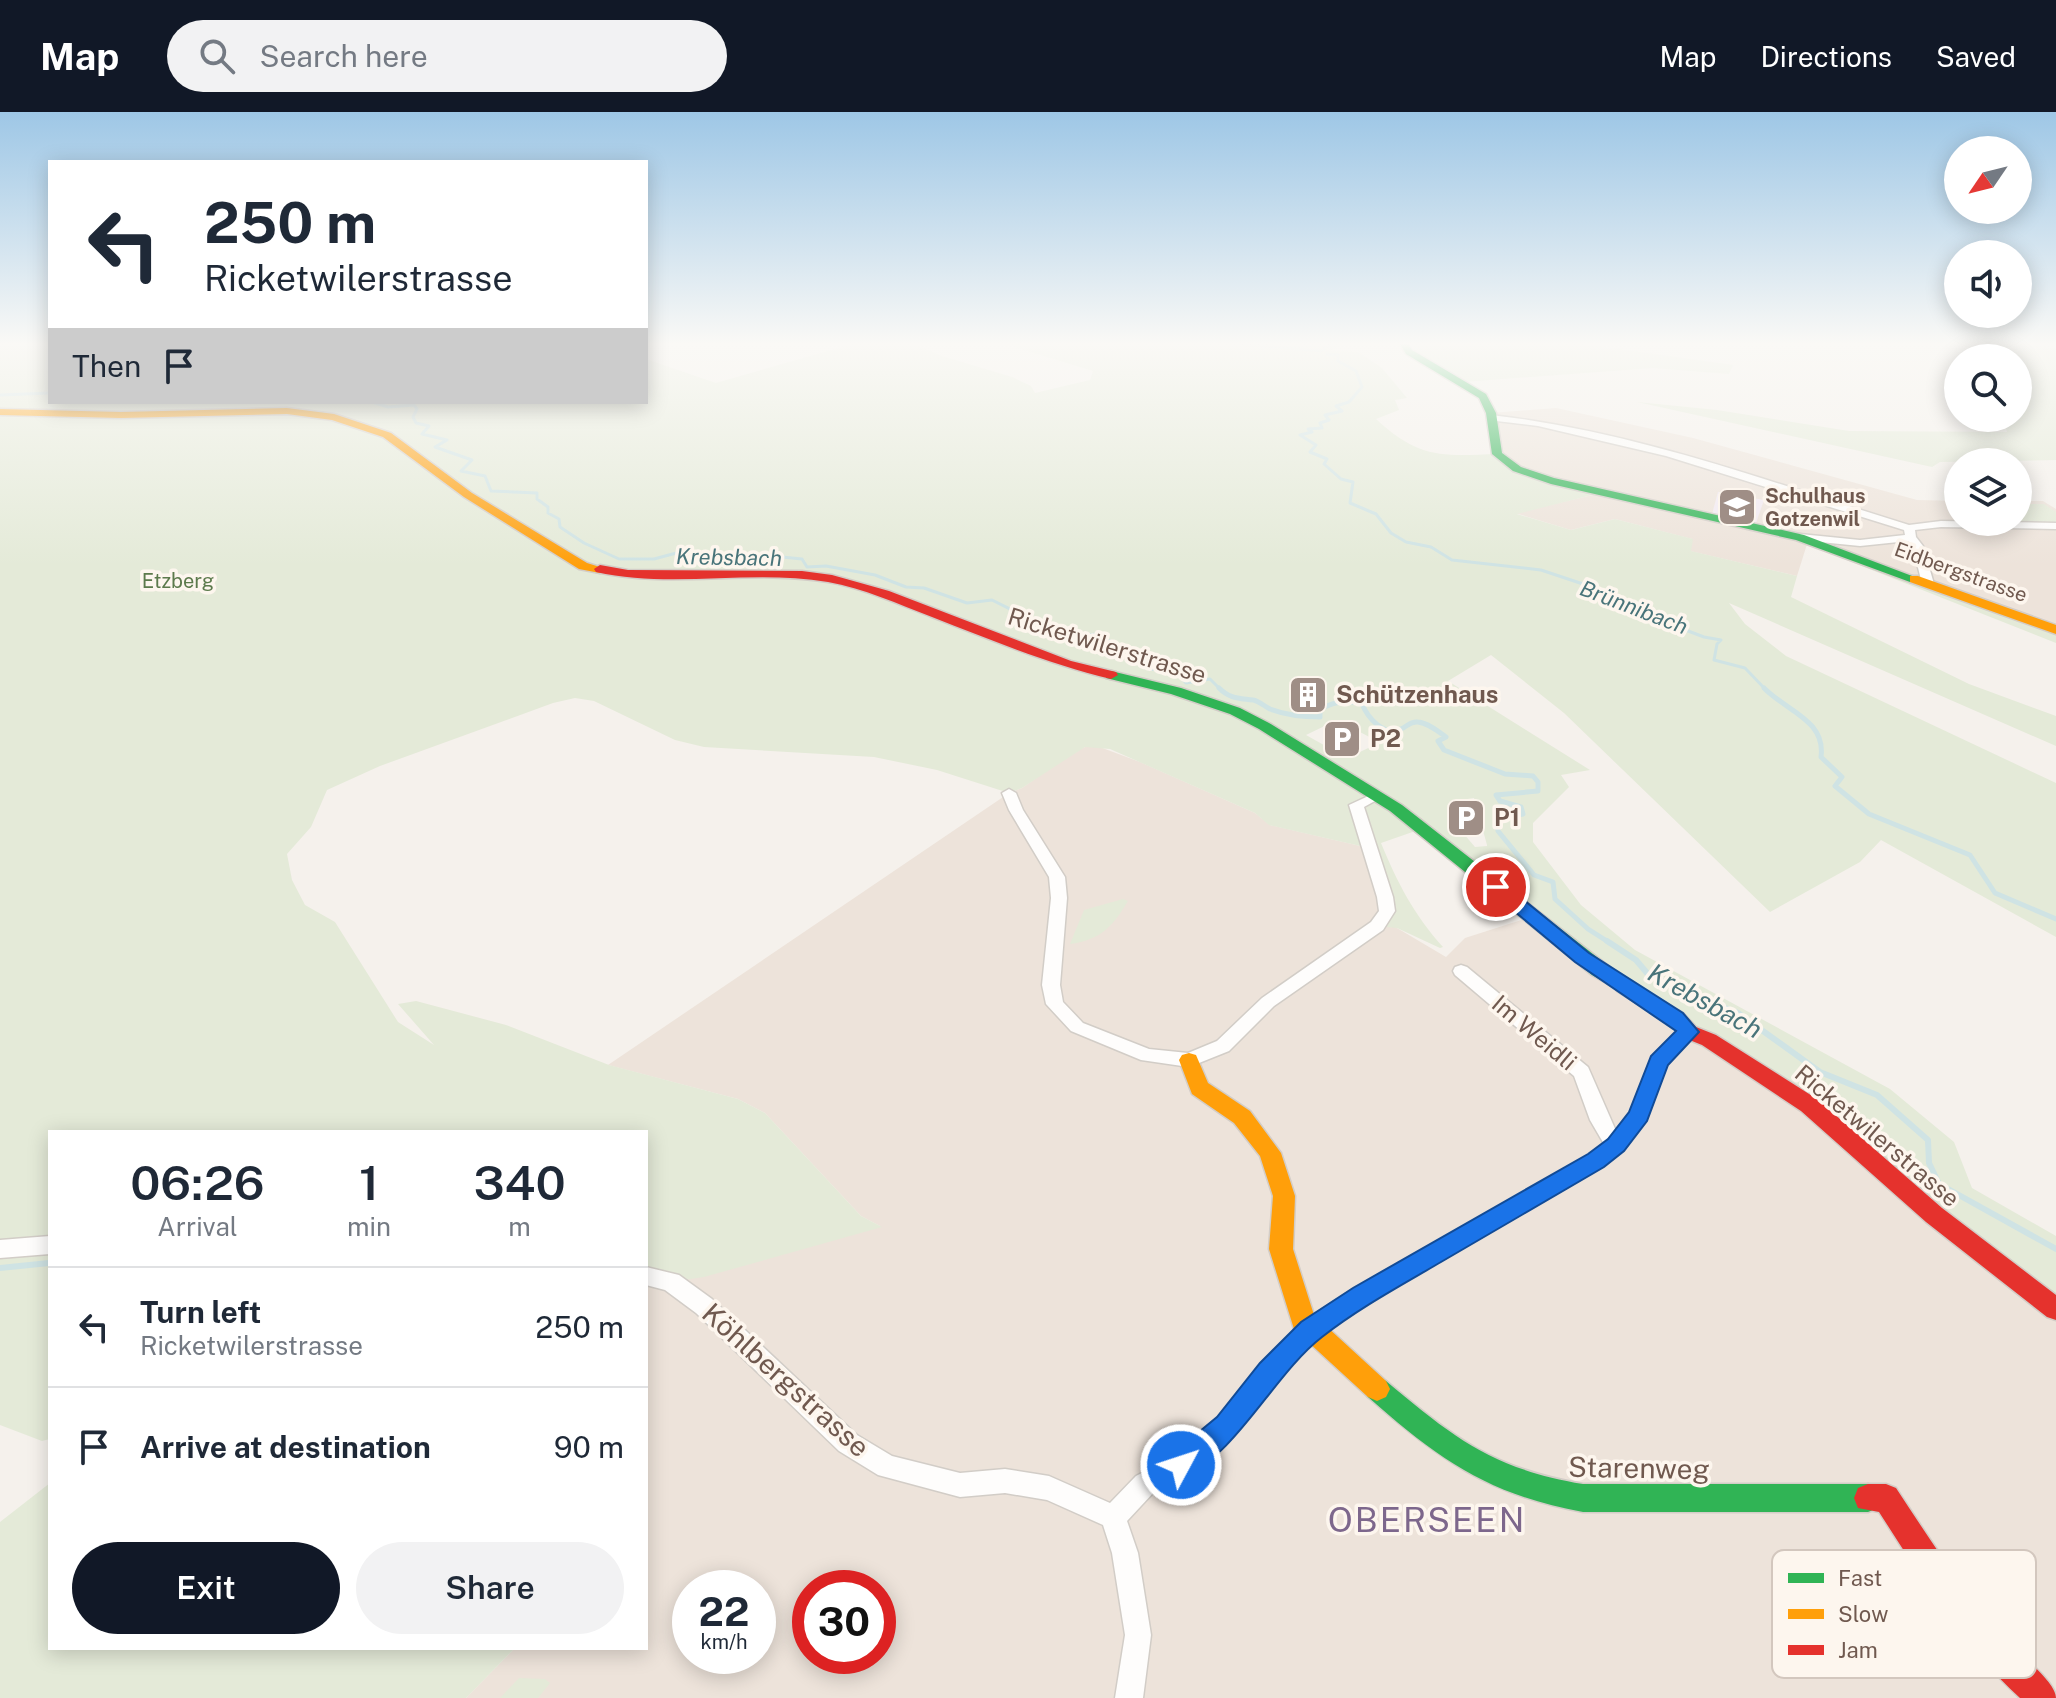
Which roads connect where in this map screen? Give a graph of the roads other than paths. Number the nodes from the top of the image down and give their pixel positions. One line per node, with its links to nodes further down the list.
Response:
1 (338, 418): 9 (street, Ricketwilerstrasse)
2 (1491, 418): 4 (street); 5 (street, Eidbergstrasse)
3 (2056, 526): 4 (street)
4 (1910, 533): 5 (street); 6 (street)
5 (1800, 537): 6 (street, Eidbergstrasse)
6 (1928, 584): 7 (street, Eidbergstrasse)
7 (2056, 630)
8 (1009, 793): 12 (street)
9 (1377, 796): 11 (street, Ricketwilerstrasse); 12 (street)
10 (1461, 971): 13 (street, Im Weidli)
11 (1689, 1032): 13 (street); 17 (street, Ricketwilerstrasse)
12 (1189, 1060): 18 (street, Starenweg)
13 (1616, 1145): 18 (street)
14 (48, 1245): 15 (street)
15 (0, 1249)
16 (648, 1276): 19 (street, Köhlbergstrasse)
17 (2056, 1309)
18 (1310, 1330): 19 (street); 20 (street, Starenweg)
19 (1113, 1517): 23 (street)
20 (1920, 1550)
21 (2019, 1678): 22 (street, Starenweg)
22 (2033, 1695)
23 (1129, 1698)

